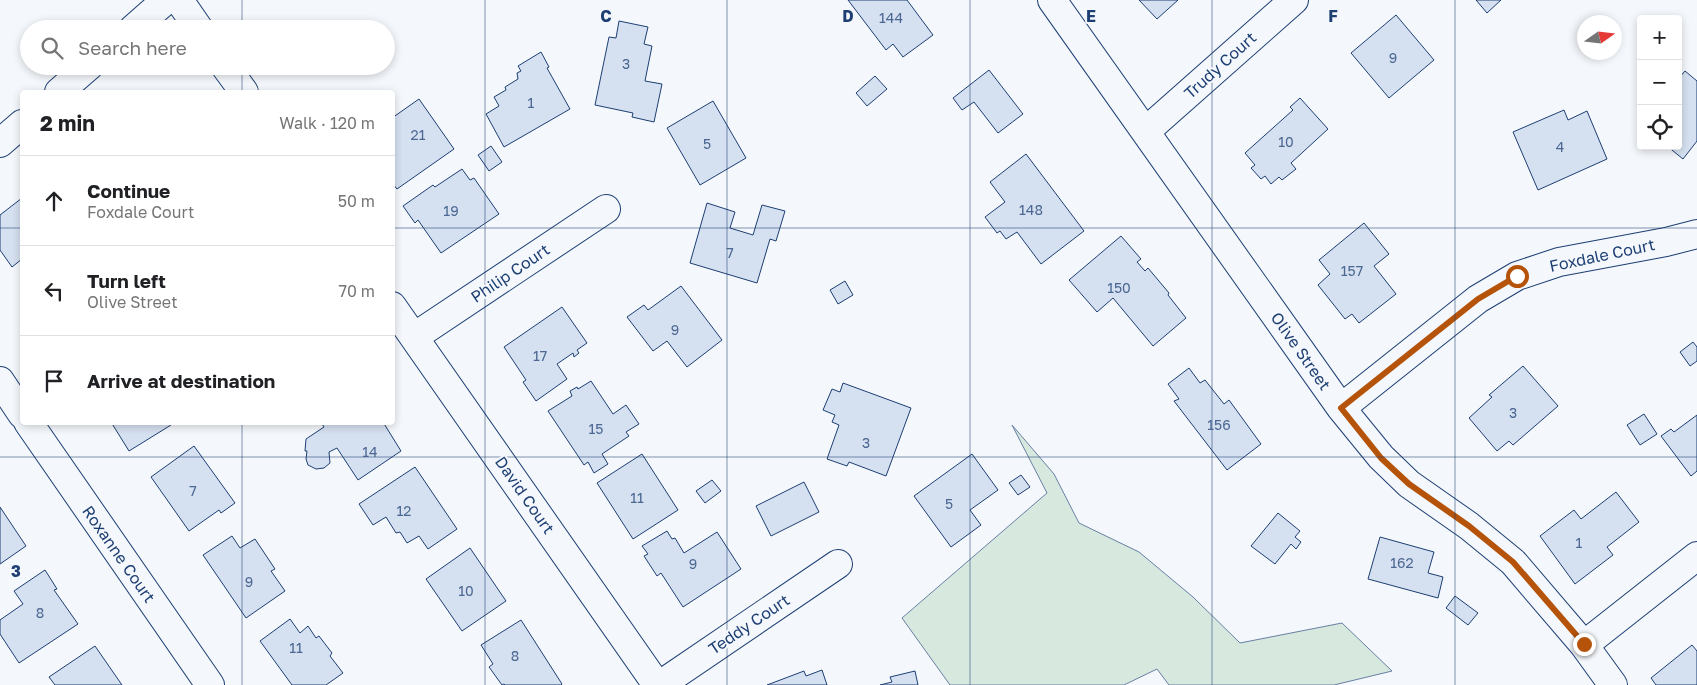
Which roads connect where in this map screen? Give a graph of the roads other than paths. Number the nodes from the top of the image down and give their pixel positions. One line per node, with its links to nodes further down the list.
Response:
1 (166, 0): 5 (street)
2 (179, 0): 6 (street)
3 (1052, 0): 12 (street, Olive Street)
4 (1294, 0): 12 (street, Trudy Court)
5 (143, 20)
6 (193, 20)
7 (79, 75): 9 (street)
8 (232, 75): 10 (street)
9 (61, 90)
10 (243, 90)
11 (20, 126): 13 (street)
12 (1146, 131): 19 (street, Olive Street)
13 (0, 143)
14 (606, 209): 17 (street, Philip Court)
15 (1697, 234): 19 (street, Foxdale Court)
16 (395, 310): 17 (street, David Court)
17 (414, 337): 26 (street, David Court)
18 (0, 381): 20 (street)
19 (1341, 408): 24 (street, Olive Street)
20 (20, 411)
21 (30, 425): 25 (street, Roxanne Court)
22 (1697, 556): 24 (street)
23 (838, 564): 26 (street, Teddy Court)
24 (1584, 644): 27 (street, Olive Street)
25 (210, 685)
26 (658, 685)
27 (1613, 685)

